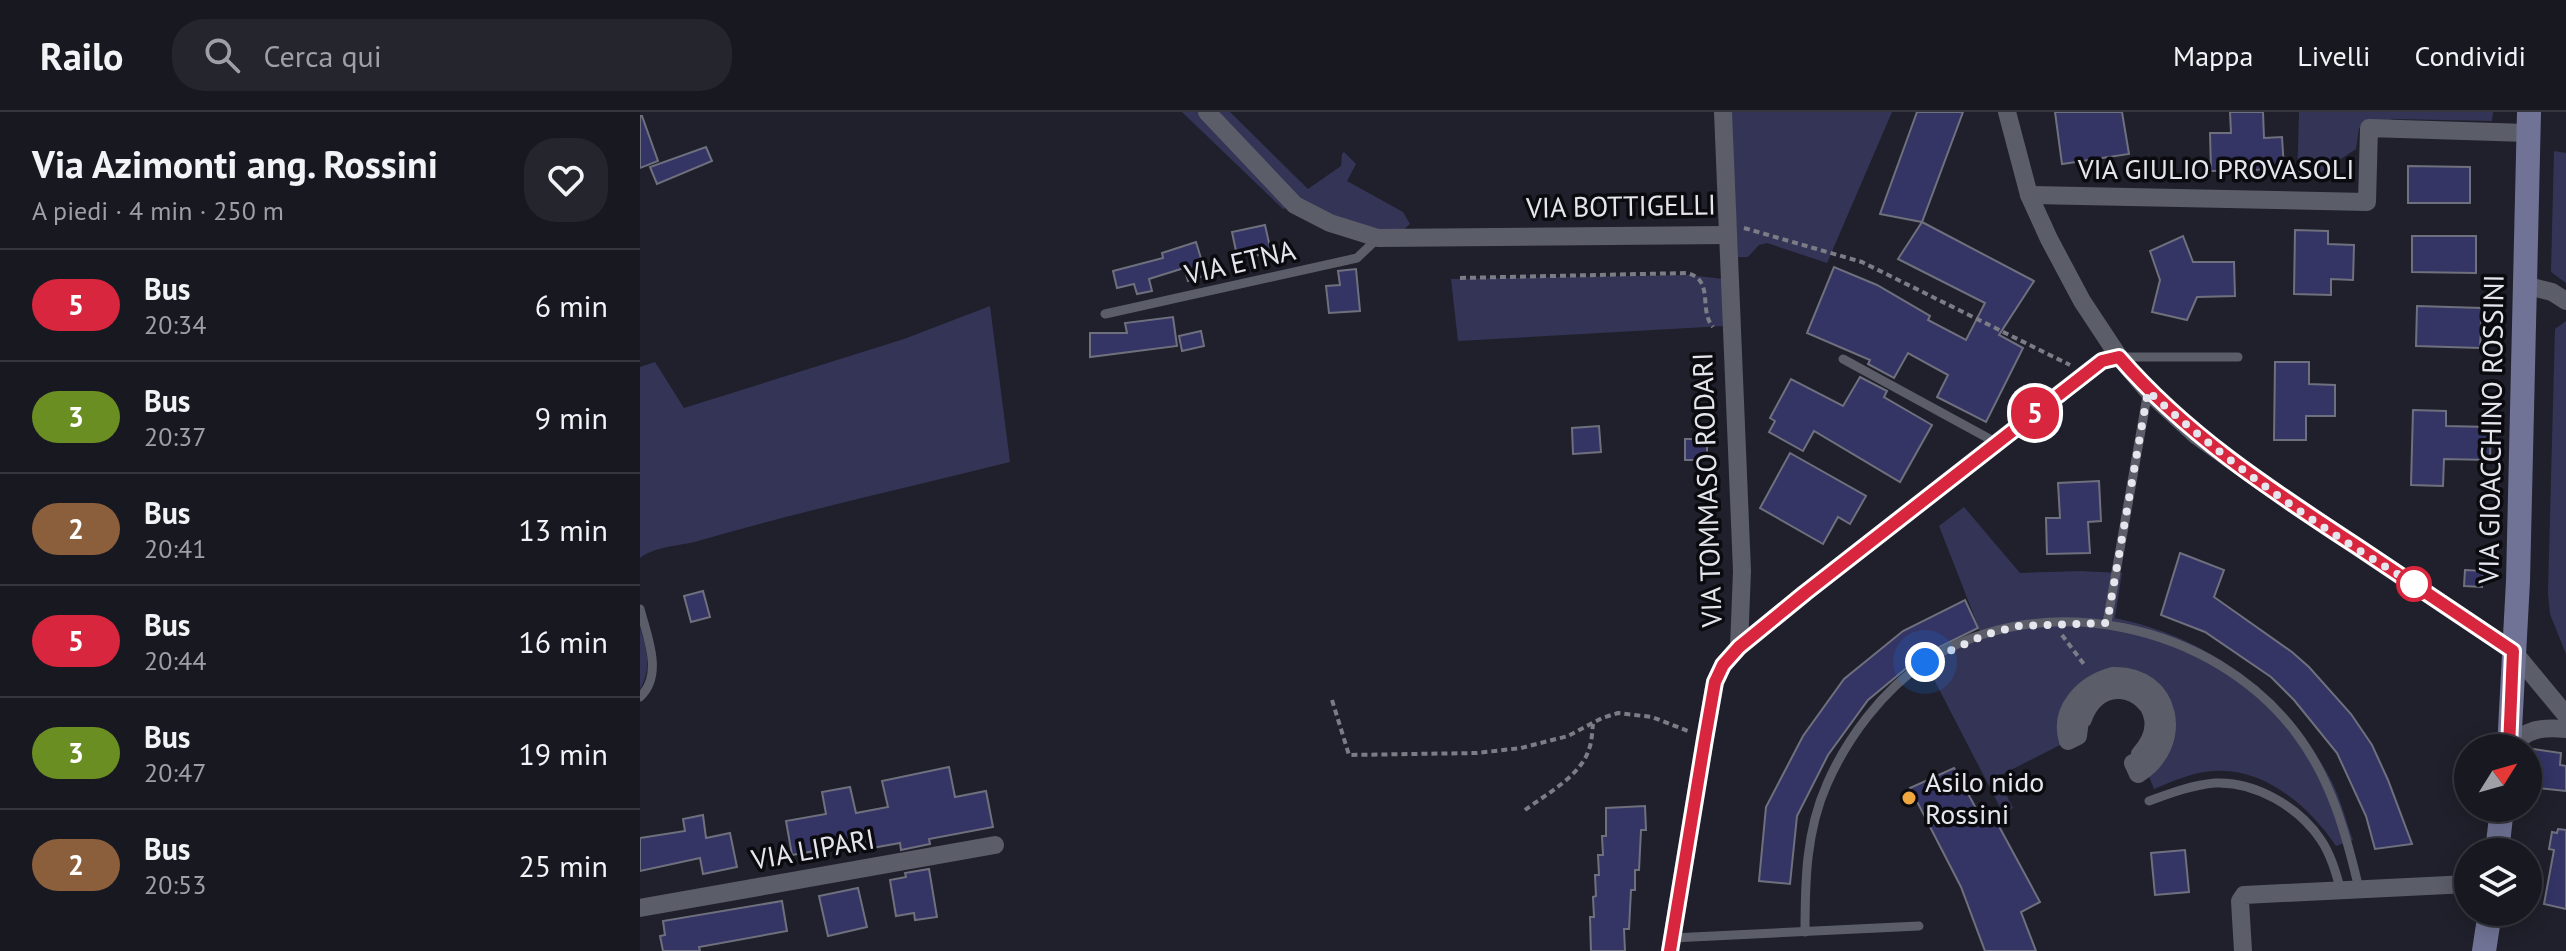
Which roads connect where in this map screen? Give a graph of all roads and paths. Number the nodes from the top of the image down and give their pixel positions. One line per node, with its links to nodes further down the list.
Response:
1 (1207, 112): 7 (street, VIA BOTTIGELLI)
2 (1723, 112): 6 (street, VIA TOMMASO RODARI)
3 (2007, 112): 5 (street)
4 (2528, 122): 5 (street, VIA GIULIO PROVASOLI); 9 (street, VIA GIOACCHINO ROSSINI)
5 (2029, 195): 14 (street)
6 (1727, 235): 7 (street, VIA BOTTIGELLI); 12 (street, VIA TOMMASO RODARI); 13 (path, VIA BOTTIGELLI)
7 (1378, 238): 11 (lane, VIA ETNA)
8 (1460, 278): 12 (path)
9 (2524, 285): 10 (street); 23 (street, VIA GIOACCHINO ROSSINI)
10 (2566, 301)
11 (1105, 314)
12 (1730, 331): 22 (street, VIA TOMMASO RODARI)
13 (2054, 357)
14 (2119, 357): 15 (lane); 17 (street); 18 (street)
15 (2238, 357)
16 (1843, 359): 18 (lane)
17 (2148, 391): 20 (lane); 23 (street)
18 (1997, 443): 22 (street)
19 (640, 609): 25 (lane)
20 (2107, 623): 21 (lane); 37 (lane)
21 (2054, 624): 24 (path); 41 (lane)
22 (1739, 647): 32 (street, VIA TOMMASO RODARI)
23 (2513, 651): 27 (street); 30 (street, VIA GIOACCHINO ROSSINI)
24 (2097, 682): 24 (street)
25 (640, 697)
26 (1332, 700): 28 (path)
27 (2566, 715)
28 (1593, 724): 32 (path); 34 (path)
29 (2566, 729): 31 (street)
30 (2510, 734)
31 (2525, 734)
32 (1705, 739): 42 (street, VIA TOMMASO RODARI)
33 (2149, 801): 37 (lane)
34 (1525, 810)
35 (995, 845): 38 (street, VIA LIPARI)
36 (2454, 885): 37 (street)
37 (2350, 892): 43 (street)
38 (640, 908)
39 (1919, 926): 41 (lane)
40 (2488, 926): 44 (street)
41 (1805, 932): 42 (lane)
42 (1671, 945)
43 (2243, 951)
44 (2484, 951)

